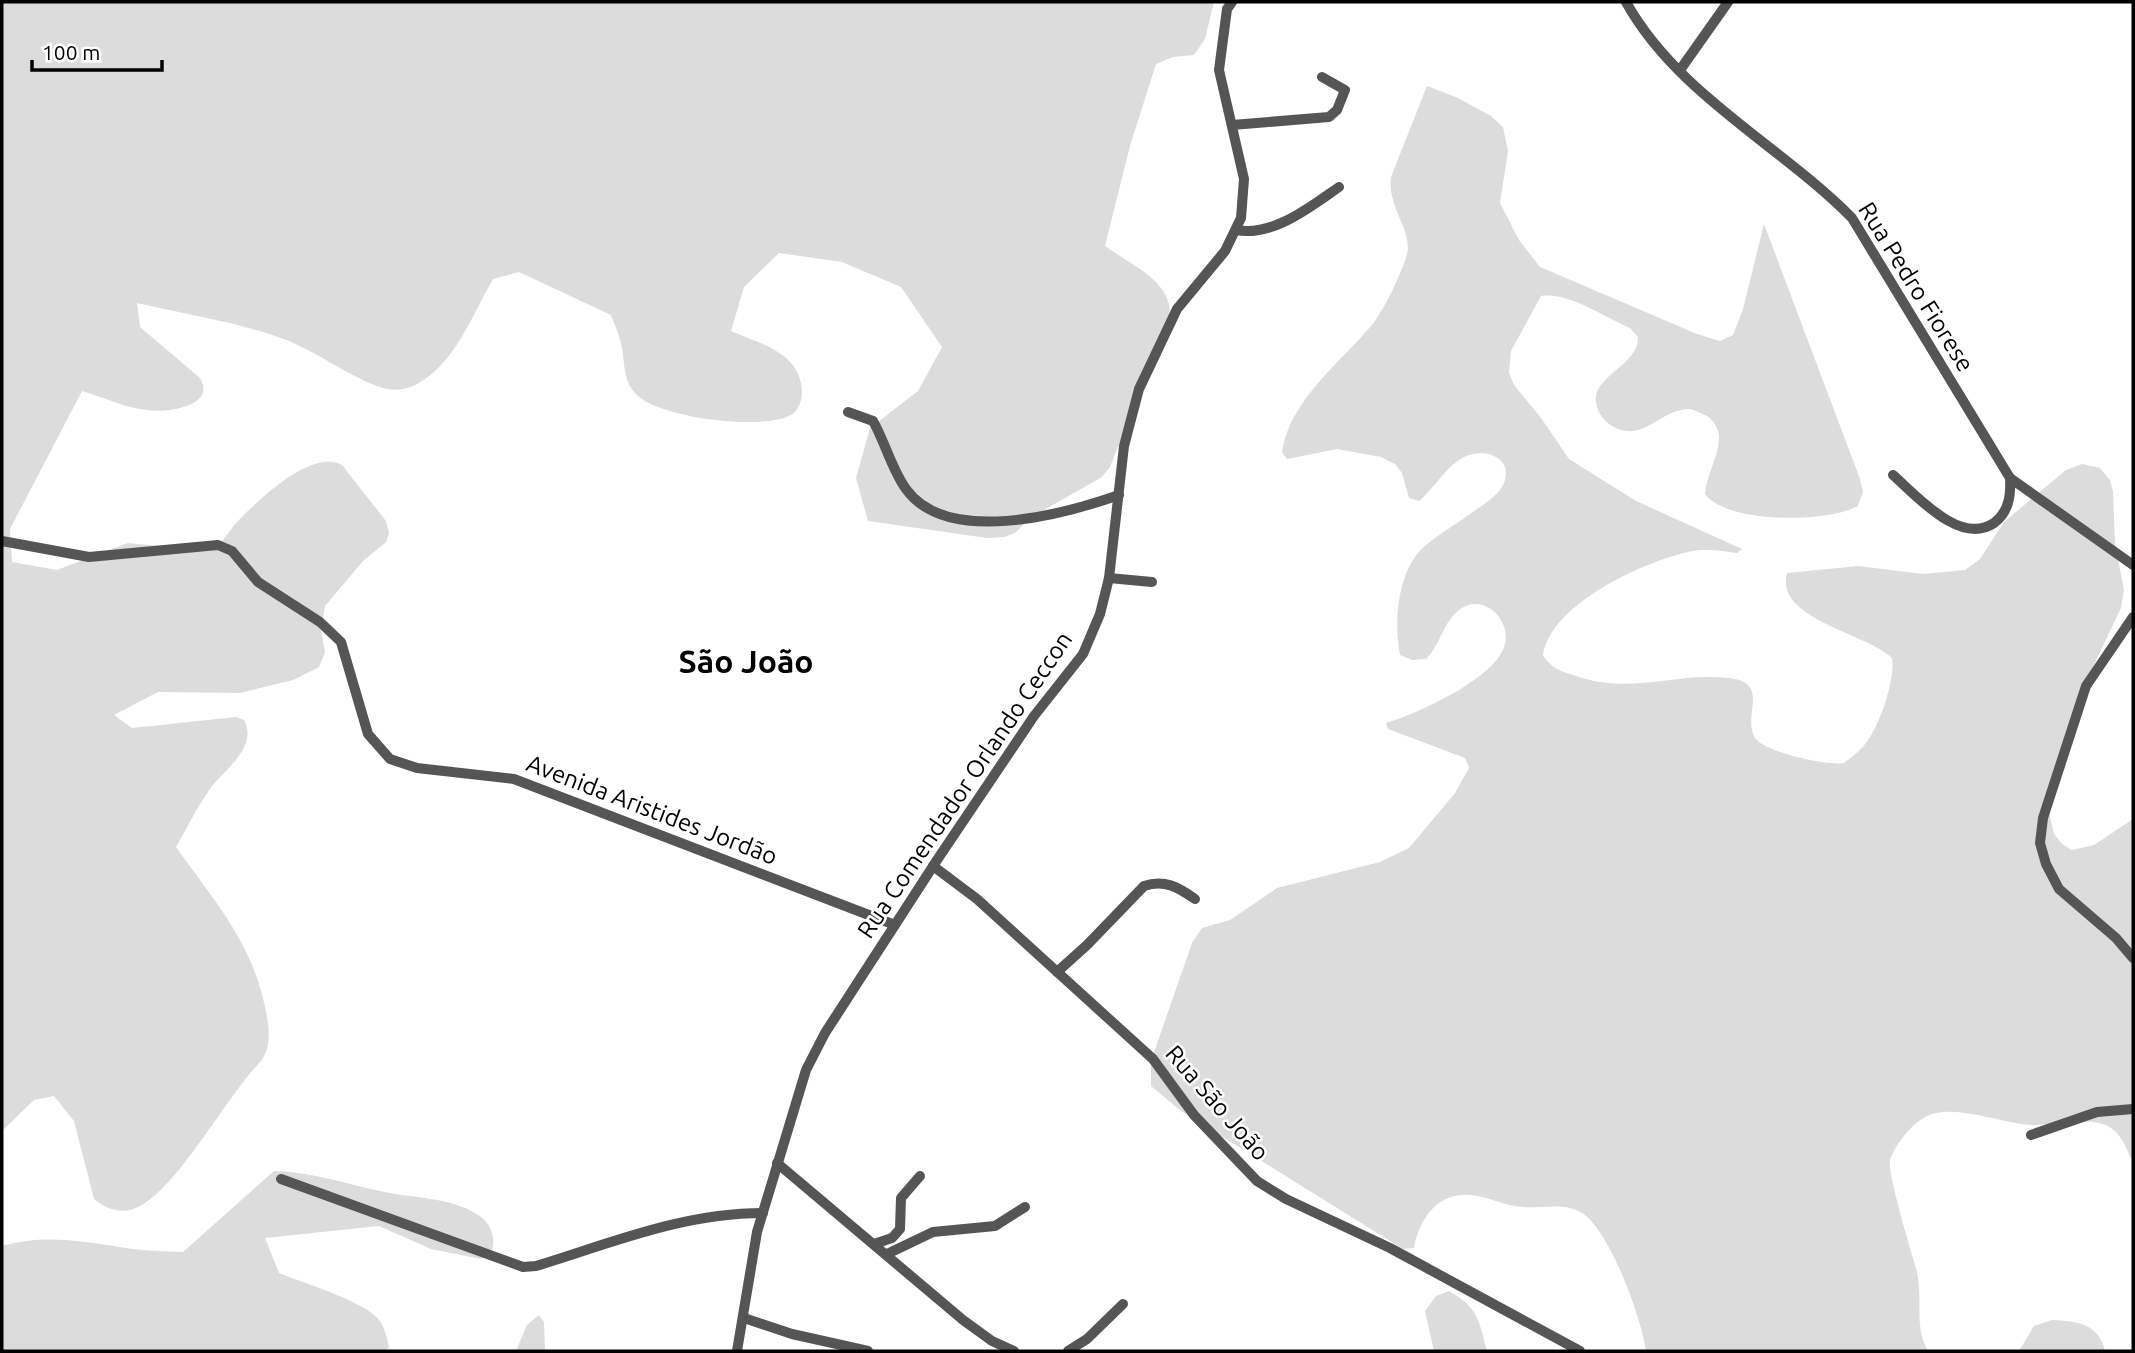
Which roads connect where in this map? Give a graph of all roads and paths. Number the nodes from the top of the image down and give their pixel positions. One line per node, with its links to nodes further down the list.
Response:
1 (1231, 2): 6 (street, Rua Comendador Orlando Ceccon)
2 (1626, 2): 4 (street, Rua Pedro Fiorese)
3 (1728, 2): 4 (street)
4 (1680, 70): 11 (street, Rua Pedro Fiorese)
5 (1322, 77): 6 (street)
6 (1232, 125): 8 (street, Rua Comendador Orlando Ceccon)
7 (1339, 187): 8 (street)
8 (1236, 230): 12 (street, Rua Comendador Orlando Ceccon)
9 (848, 412): 12 (street)
10 (1893, 475): 11 (street)
11 (2010, 478): 14 (street, Rua Pedro Fiorese)
12 (1119, 495): 15 (street, Rua Comendador Orlando Ceccon)
13 (2, 541): 20 (street, Avenida Aristides Jordão)
14 (2132, 562)
15 (1109, 578): 16 (street); 18 (street, Rua Comendador Orlando Ceccon)
16 (1152, 582)
17 (2133, 617): 21 (street)
18 (933, 866): 20 (street, Rua Comendador Orlando Ceccon); 22 (street, Rua São João)
19 (1195, 899): 22 (street)
20 (895, 925): 25 (street, Rua Comendador Orlando Ceccon)
21 (2133, 958)
22 (1057, 972): 38 (street, Rua São João)
23 (2133, 1109): 24 (street)
24 (2031, 1135)
25 (777, 1163): 29 (street, Rua Comendador Orlando Ceccon); 30 (street)
26 (920, 1177): 30 (street)
27 (281, 1179): 29 (street)
28 (1025, 1207): 31 (street)
29 (763, 1213): 33 (street, Rua Comendador Orlando Ceccon)
30 (874, 1244): 31 (street)
31 (887, 1254): 36 (street)
32 (1123, 1304): 37 (street)
33 (744, 1318): 34 (street, Rua Comendador Orlando Ceccon); 35 (street)
34 (737, 1351)
35 (869, 1351)
36 (1014, 1351)
37 (1068, 1351)
38 (1580, 1351)

